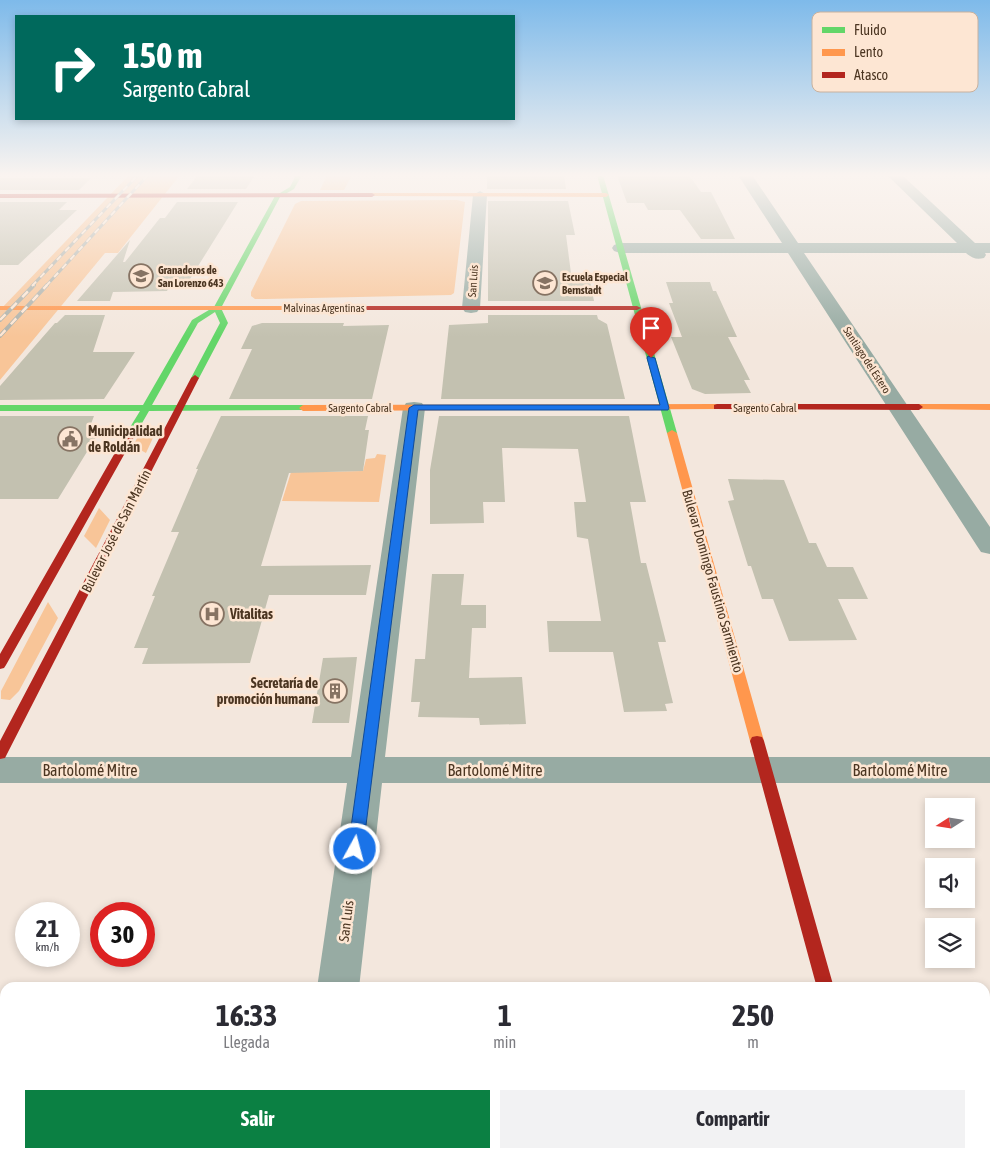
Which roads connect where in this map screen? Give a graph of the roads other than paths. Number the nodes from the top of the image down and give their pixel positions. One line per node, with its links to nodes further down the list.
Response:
1 (260, 229): 12 (street)
2 (477, 229): 13 (street, San Luis)
3 (615, 229): 6 (street, Bulevar Domingo Faustino Sarmiento)
4 (781, 229): 7 (street, Santiago del Estero)
5 (951, 229): 8 (street)
6 (620, 248): 7 (street); 14 (street, Bulevar Domingo Faustino Sarmiento)
7 (794, 248): 8 (street); 20 (street, Santiago del Estero)
8 (971, 248): 9 (street); 10 (street)
9 (990, 248)
10 (990, 266)
11 (6, 308): 12 (street, Malvinas Argentinas)
12 (217, 308): 13 (street, Malvinas Argentinas); 16 (street); 17 (street, Bulevar José de San Martín)
13 (471, 308): 14 (street, Malvinas Argentinas)
14 (637, 308): 19 (street, Bulevar Domingo Faustino Sarmiento)
15 (0, 408): 16 (street, Sargento Cabral)
16 (146, 408): 17 (street, Sargento Cabral); 23 (street)
17 (180, 408): 18 (street, Sargento Cabral); 24 (street, Bulevar José de San Martín)
18 (414, 408): 19 (street, Sargento Cabral); 26 (street, San Luis)
19 (665, 408): 20 (street, Sargento Cabral); 27 (street, Bulevar Domingo Faustino Sarmiento)
20 (898, 408): 21 (street, Sargento Cabral); 22 (street, Santiago del Estero)
21 (990, 408)
22 (990, 546)
23 (0, 665)
24 (0, 754)
25 (0, 770): 26 (street, Bartolomé Mitre)
26 (365, 770): 27 (street, Bartolomé Mitre); 29 (street, San Luis)
27 (766, 770): 28 (street, Bartolomé Mitre); 30 (street, Bulevar Domingo Faustino Sarmiento)
28 (990, 770)
29 (339, 982)
30 (824, 982)

